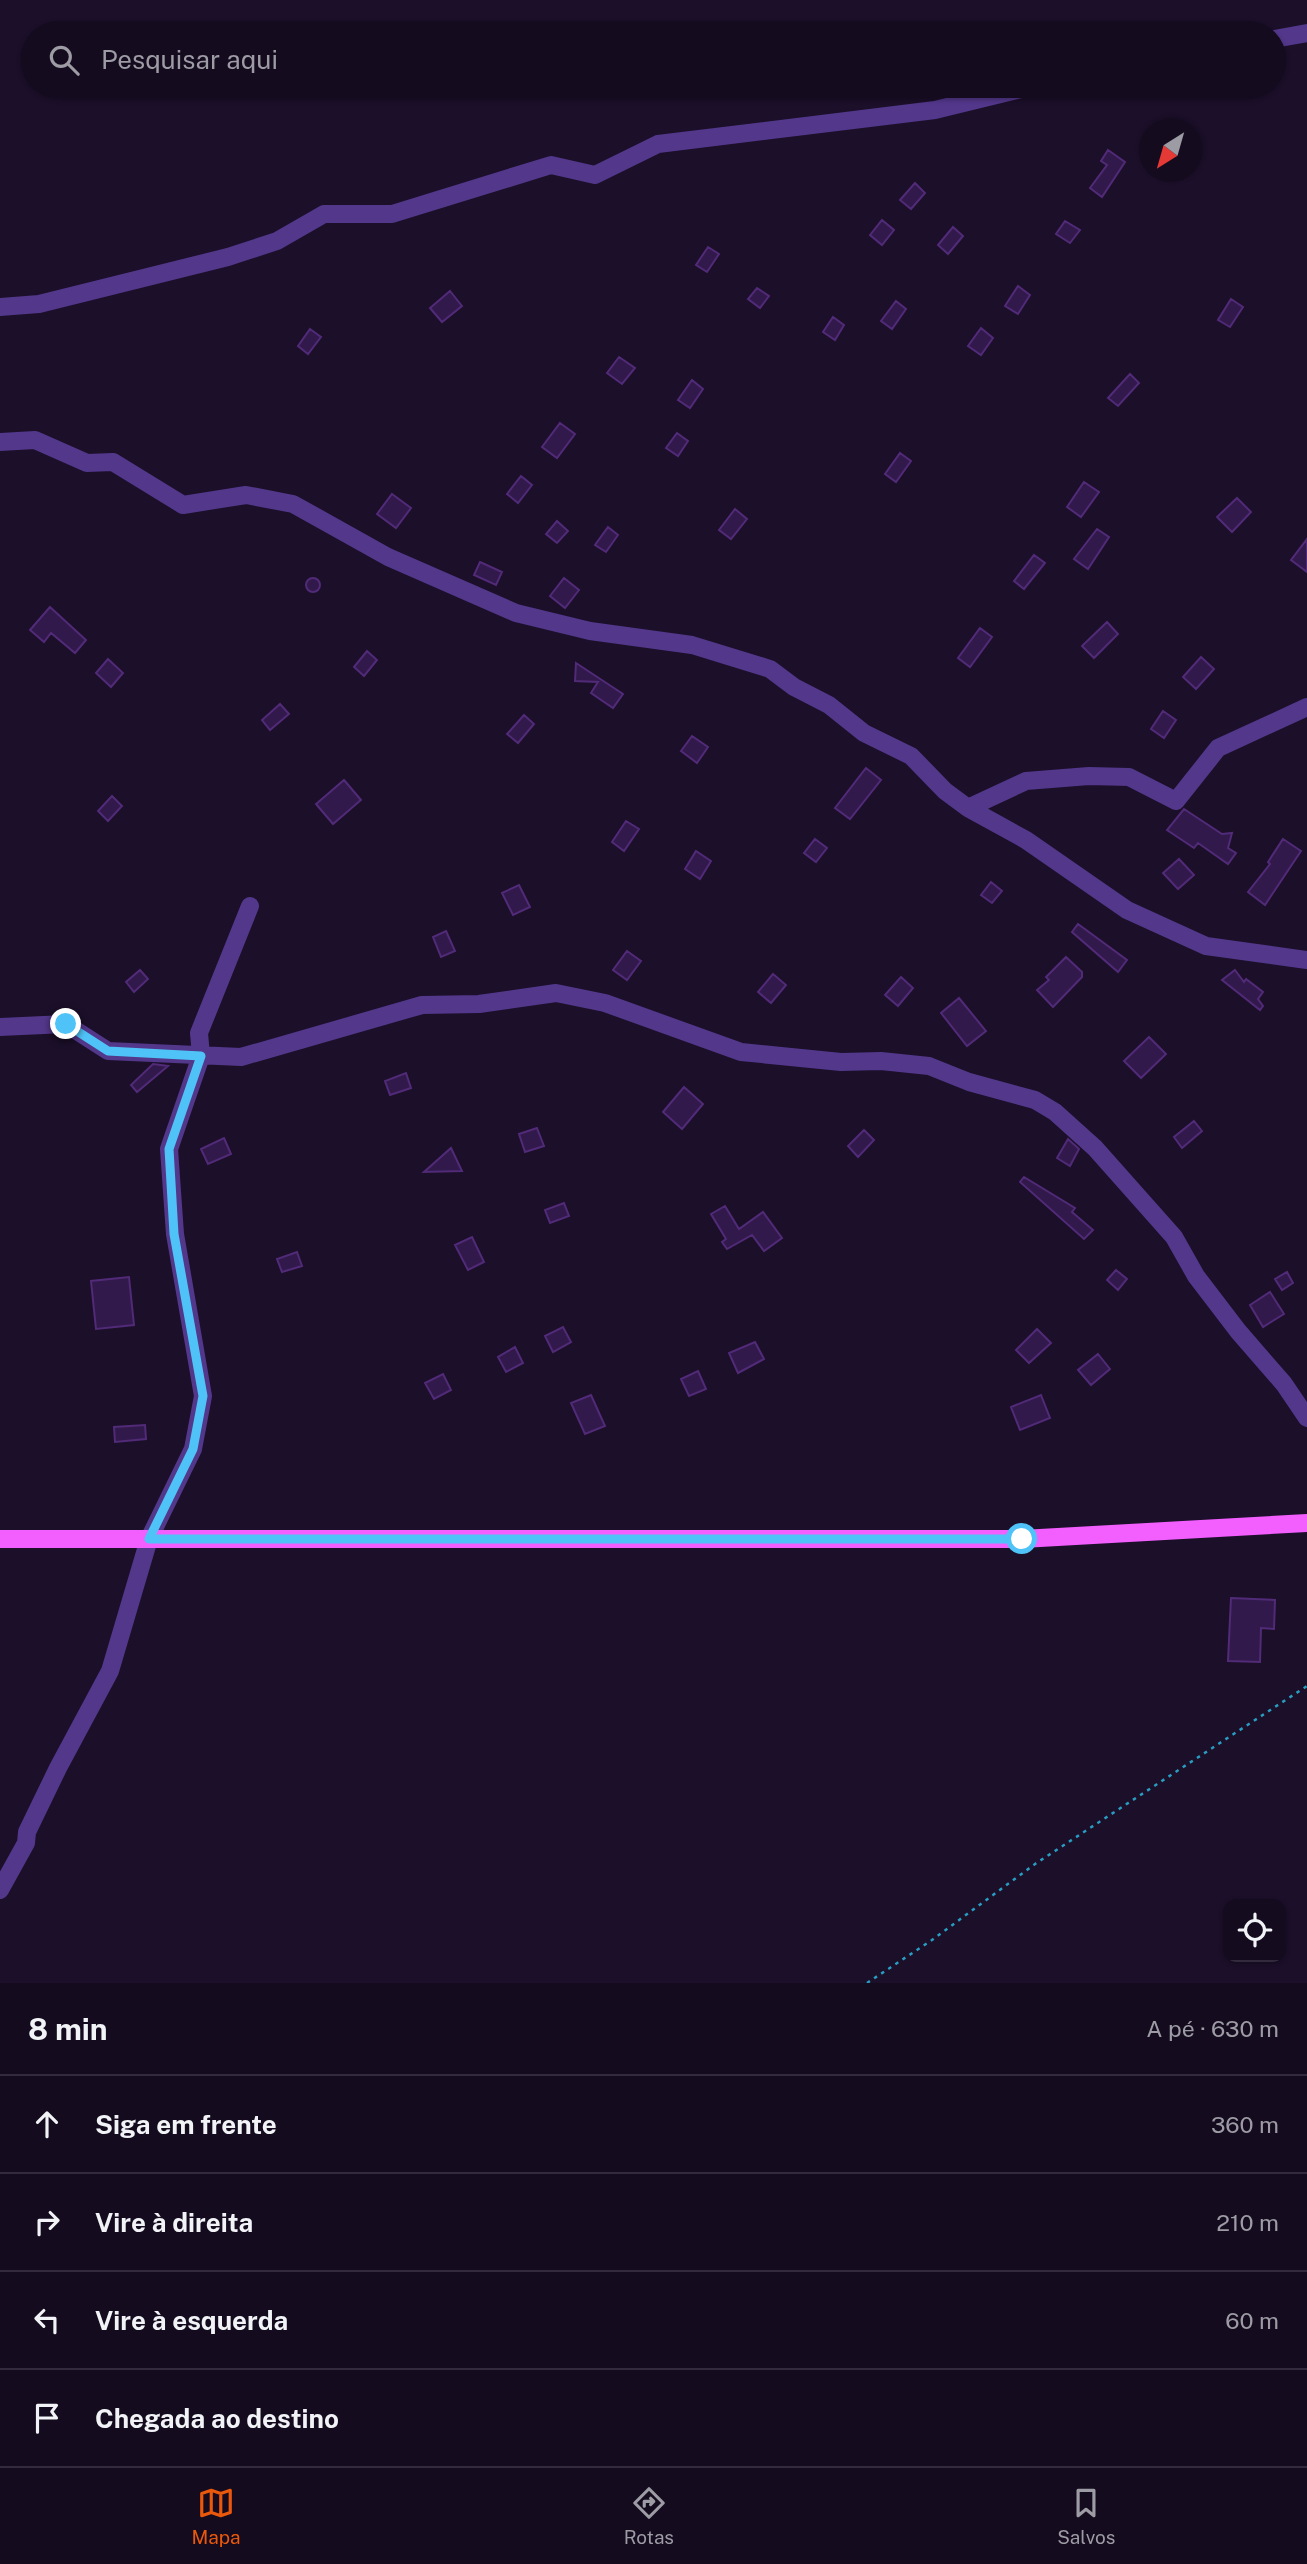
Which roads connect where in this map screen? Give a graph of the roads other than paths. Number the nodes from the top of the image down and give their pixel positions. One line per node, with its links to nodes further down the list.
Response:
1 (1307, 33): 2 (street)
2 (1286, 37)
3 (984, 98): 4 (street)
4 (0, 307)
5 (0, 442): 7 (street)
6 (1307, 707): 7 (street)
7 (968, 808): 9 (street)
8 (250, 906): 11 (street)
9 (1307, 960)
10 (0, 1027): 11 (street)
11 (201, 1056): 12 (street); 15 (street)
12 (1307, 1418)
13 (1307, 1523): 15 (main road)
14 (0, 1539): 15 (main road)
15 (149, 1539): 16 (street)
16 (0, 1890)

